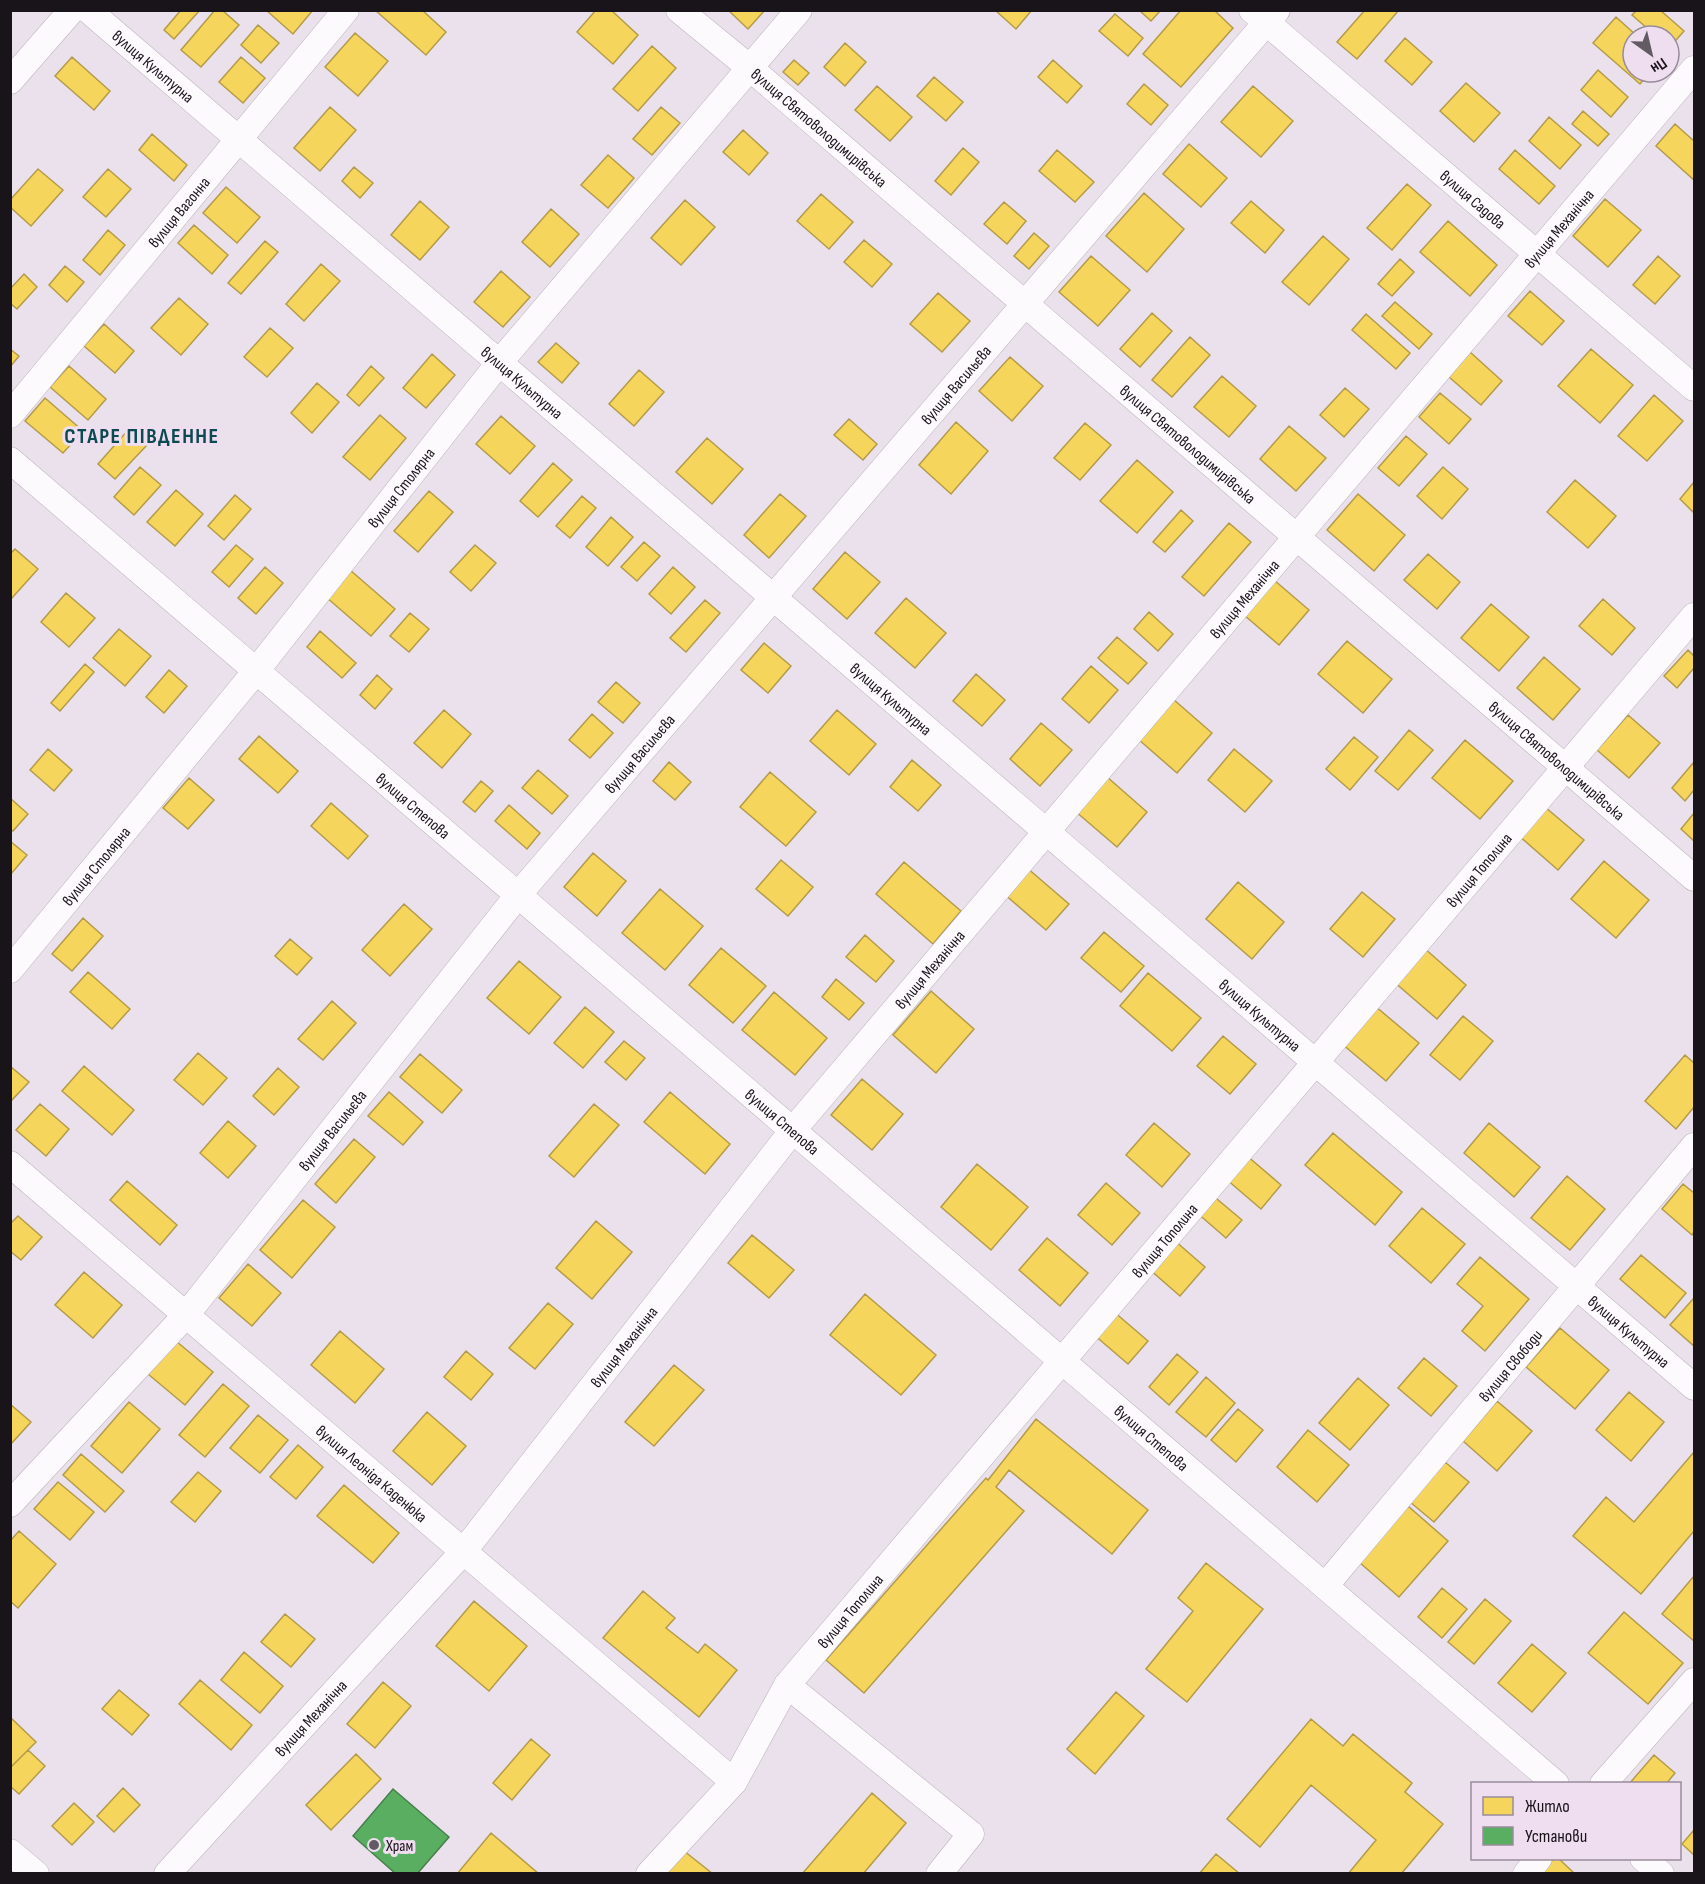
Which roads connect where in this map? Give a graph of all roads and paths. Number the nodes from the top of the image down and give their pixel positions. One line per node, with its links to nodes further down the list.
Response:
1 (72, 10): 9 (street)
2 (88, 10): 10 (street, вулиця Культурна)
3 (346, 10): 10 (street, вулиця Вагонна)
4 (679, 10): 7 (street, вулиця Святоволодимирівська)
5 (799, 10): 7 (street, вулиця Столярна)
6 (1266, 15): 11 (street, вулиця Садова); 12 (street, вулиця Васильєва)
7 (750, 68): 12 (street, вулиця Святоволодимирівська); 13 (street, вулиця Столярна)
8 (1695, 69): 11 (street, вулиця Механічна)
9 (10, 81)
10 (240, 140): 13 (street, вулиця Культурна); 15 (street, вулиця Вагонна)
11 (1537, 254): 14 (street, вулиця Садова); 17 (street, вулиця Механічна)
12 (1025, 304): 17 (street, вулиця Святоволодимирівська); 18 (street, вулиця Васильєва)
13 (500, 363): 18 (street, вулиця Культурна); 20 (street, вулиця Столярна)
14 (1695, 388)
15 (10, 415)
16 (10, 460): 20 (street, вулиця Степова)
17 (1297, 537): 21 (street, вулиця Святоволодимирівська); 22 (street, вулиця Механічна)
18 (774, 597): 22 (street, вулиця Культурна); 24 (street, вулиця Васильєва)
19 (1695, 616): 21 (street, вулиця Тополина)
20 (256, 671): 24 (street, вулиця Степова); 25 (street, вулиця Столярна)
21 (1566, 768): 23 (street, вулиця Святоволодимирівська); 26 (street, вулиця Тополина)
22 (1047, 831): 26 (street, вулиця Культурна); 27 (street, вулиця Механічна)
23 (1695, 878)
24 (518, 895): 27 (street, вулиця Степова); 31 (street, вулиця Васильєва)
25 (10, 970)
26 (1316, 1062): 30 (street, вулиця Культурна); 32 (street, вулиця Тополина)
27 (793, 1130): 32 (street, вулиця Степова); 35 (street, вулиця Механічна)
28 (1695, 1146): 30 (street, вулиця Свободи)
29 (10, 1164): 31 (street, вулиця Леоніда Каденюка)
30 (1578, 1286): 33 (street, вулиця Культурна); 36 (street, вулиця Свободи)
31 (186, 1316): 34 (street, вулиця Васильєва); 35 (street, вулиця Леоніда Каденюка)
32 (1063, 1361): 36 (street, вулиця Степова); 38 (street, вулиця Тополина)
33 (1695, 1387)
34 (10, 1504)
35 (464, 1552): 39 (street, вулиця Леоніда Каденюка); 46 (street, вулиця Механічна)
36 (1325, 1586): 40 (street, вулиця Степова)
37 (1695, 1681): 41 (street)
38 (787, 1685): 39 (street, вулиця Тополина); 48 (street)
39 (734, 1782): 47 (street, вулиця Тополина)
40 (1554, 1782)
41 (1605, 1782)
42 (10, 1852): 45 (street)
43 (1537, 1860): 49 (street)
44 (1645, 1860): 50 (street)
45 (36, 1874)
46 (167, 1874)
47 (649, 1874)
48 (939, 1874)
49 (1526, 1874)
50 (1660, 1874)

